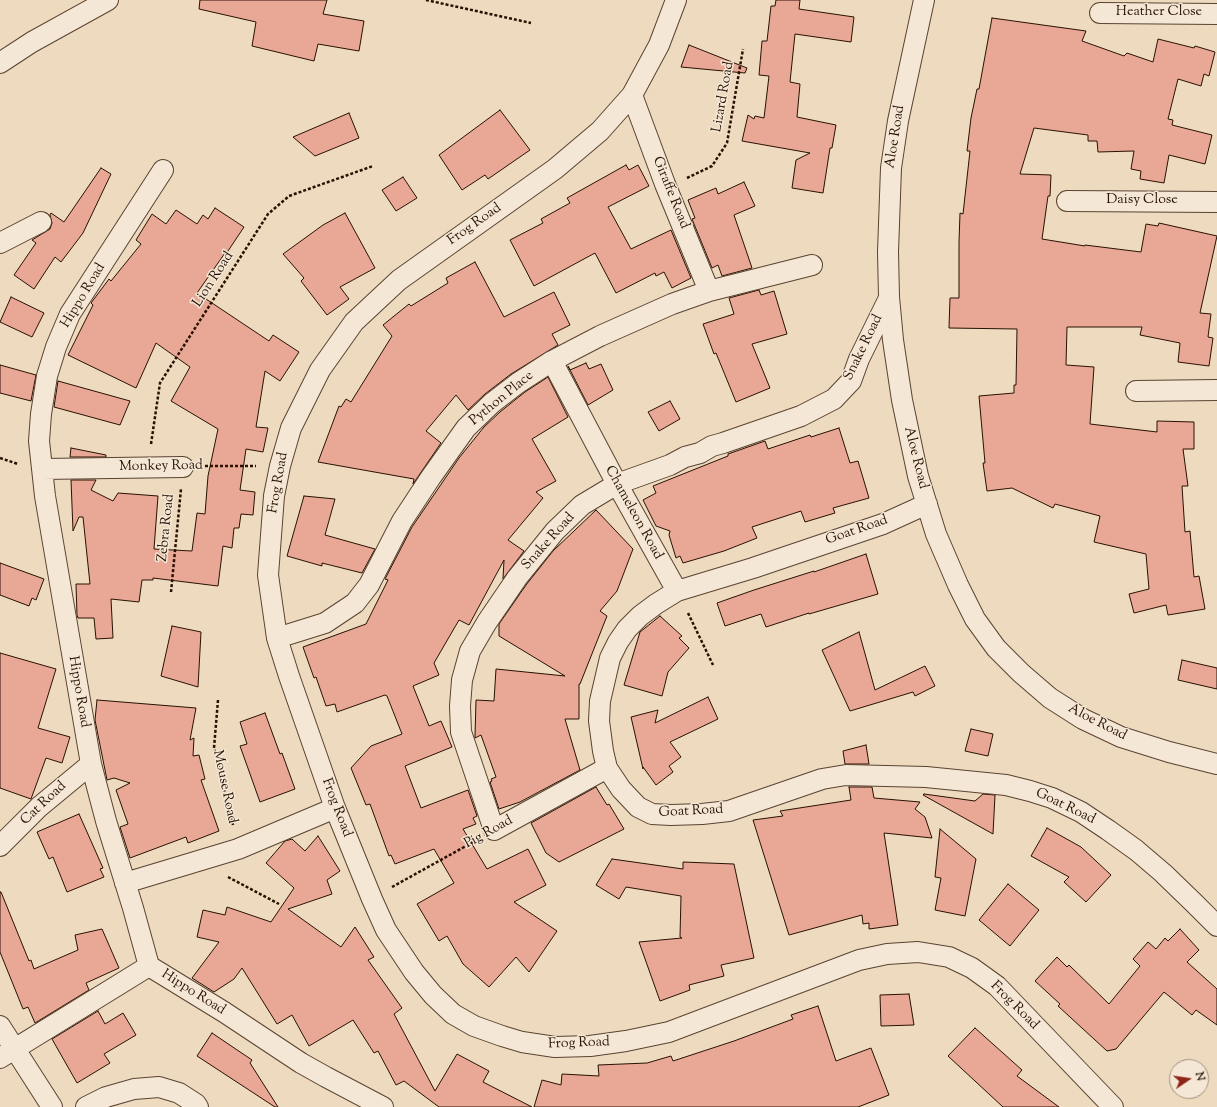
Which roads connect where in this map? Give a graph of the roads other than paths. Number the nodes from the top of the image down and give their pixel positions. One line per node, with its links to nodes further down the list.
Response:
1 (108, 0): 6 (street)
2 (676, 0): 7 (street, Frog Road)
3 (924, 0): 15 (street, Aloe Road)
4 (1100, 13): 5 (street, Heather Close)
5 (1217, 14)
6 (0, 63)
7 (632, 96): 14 (street, Giraffe Road); 24 (street, Frog Road)
8 (163, 170): 20 (street, Hippo Road)
9 (1066, 201): 10 (street, Daisy Close)
10 (1217, 202)
11 (41, 222): 12 (street)
12 (0, 243)
13 (812, 265): 14 (street, Python Place)
14 (709, 291): 16 (street, Python Place)
15 (889, 297): 21 (street, Snake Road); 22 (street, Aloe Road)
16 (552, 361): 21 (street, Chameleon Road); 24 (street, Python Place)
17 (1217, 390): 18 (street)
18 (1136, 391)
19 (183, 467): 20 (street, Monkey Road)
20 (42, 469): 25 (street, Hippo Road)
21 (617, 484): 23 (street, Chameleon Road); 29 (street, Snake Road)
22 (927, 504): 23 (street, Goat Road); 26 (street, Aloe Road)
23 (677, 590): 27 (street, Goat Road)
24 (277, 638): 28 (street, Frog Road)
25 (91, 764): 30 (street, Cat Road); 31 (street, Hippo Road)
26 (1217, 764)
27 (607, 768): 29 (street, Pig Road); 32 (street, Goat Road)
28 (335, 808): 31 (street); 40 (street, Frog Road)
29 (494, 830)
30 (0, 846)
31 (125, 883): 33 (street, Hippo Road)
32 (1217, 926)
33 (149, 966): 35 (street); 39 (street, Hippo Road)
34 (0, 1026): 35 (street)
35 (7, 1053): 36 (street)
36 (52, 1107)
37 (86, 1107): 38 (street)
38 (198, 1107)
39 (382, 1107)
40 (1113, 1107)

